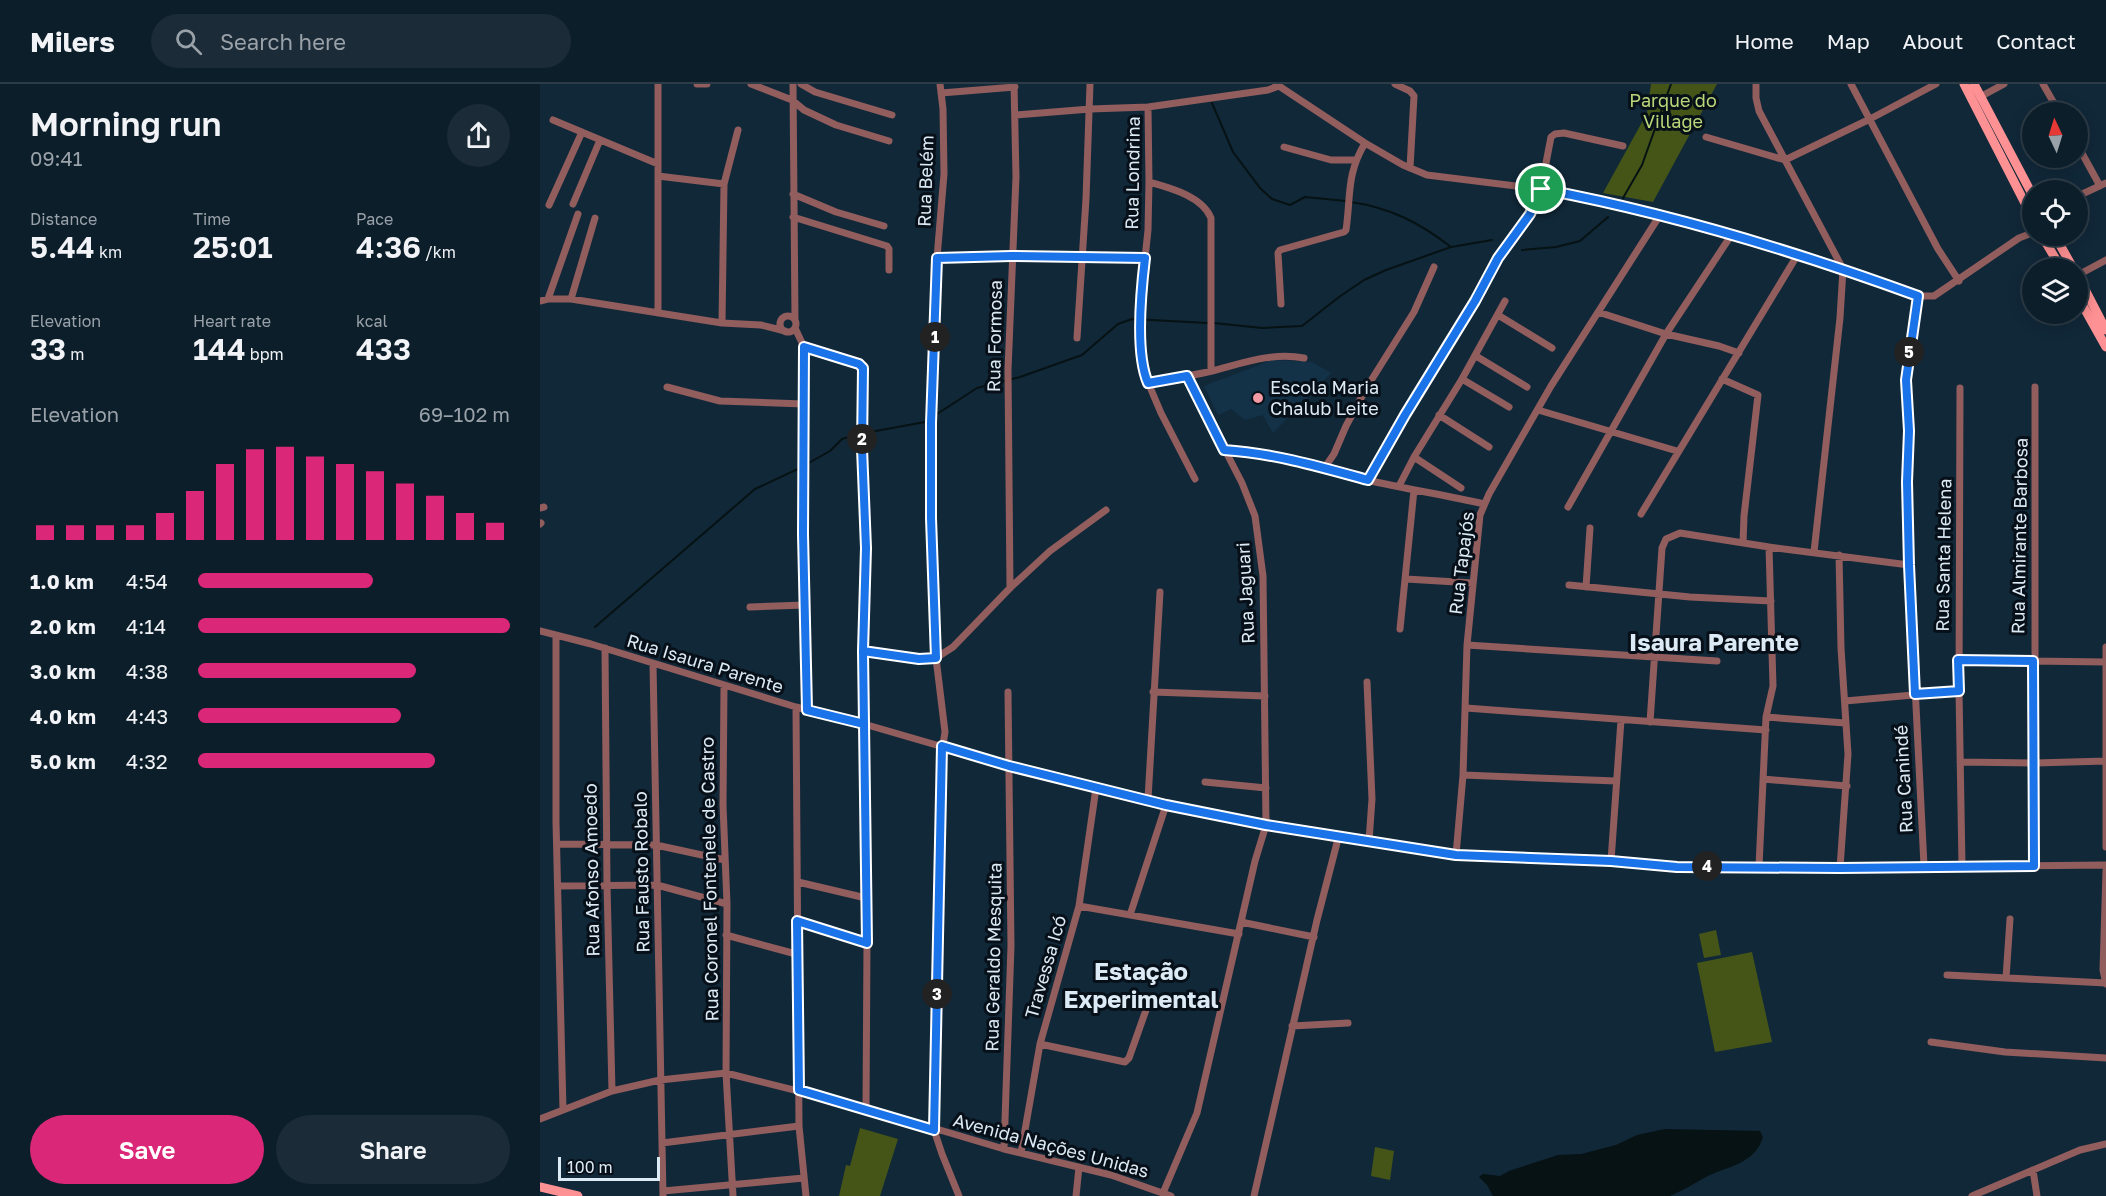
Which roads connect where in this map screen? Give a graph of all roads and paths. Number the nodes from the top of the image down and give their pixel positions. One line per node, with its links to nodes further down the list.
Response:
1 (658, 84): 40 (street)
2 (697, 84): 3 (street)
3 (706, 84)
4 (751, 84): 21 (street)
5 (792, 84): 21 (street)
6 (801, 84): 25 (street)
7 (940, 84): 19 (street, Rua Belém)
8 (1090, 84): 24 (street)
9 (1395, 84): 41 (street)
10 (1756, 84): 37 (street)
11 (1851, 84): 27 (street)
12 (1936, 84): 27 (street)
13 (1964, 84): 50 (main road)
14 (1974, 84): 20 (main road)
15 (2004, 84): 20 (street)
16 (2043, 84): 22 (street)
17 (1015, 85): 19 (street); 26 (street, Rua Formosa)
18 (1277, 85): 23 (street); 34 (street)
19 (941, 93): 63 (street, Rua Belém)
20 (1980, 97): 43 (main road)
21 (792, 100): 33 (street); 49 (street)
22 (2053, 102)
23 (1148, 107): 24 (street); 44 (street, Rua Londrina)
24 (1090, 109): 26 (street); 62 (street)
25 (892, 115)
26 (1015, 115): 61 (street, Rua Formosa)
27 (1870, 119): 37 (street); 70 (street)
28 (553, 120): 30 (street)
29 (738, 130): 45 (street)
30 (582, 132): 32 (street); 52 (street)
31 (1706, 137): 37 (street)
32 (600, 140): 40 (street); 51 (street)
33 (889, 141)
34 (1365, 143): 38 (street); 41 (street)
35 (1623, 146): 47 (street)
36 (1284, 147): 38 (street)
37 (1785, 159): 67 (street)
38 (1356, 160): 78 (street)
39 (2088, 161): 46 (street)
40 (658, 164): 42 (street)
41 (1410, 168): 47 (street)
42 (658, 176): 45 (street); 80 (street)
43 (2024, 180)
44 (1149, 183): 64 (street, Rua Londrina); 97 (street)
45 (724, 184): 84 (street)
46 (2103, 184): 48 (street)
47 (1541, 189): 54 (street); 117 (street)
48 (2088, 191)
49 (793, 194): 55 (street); 57 (street)
50 (2022, 203)
51 (573, 204)
52 (549, 206)
53 (578, 214): 74 (street)
54 (1660, 215): 58 (street); 79 (street, Rua Tapajós)
55 (793, 217): 68 (street); 73 (street)
56 (596, 218): 75 (street)
57 (884, 226)
58 (1732, 234): 60 (street); 89 (street)
59 (2022, 235): 70 (street)
60 (1798, 254): 67 (street); 94 (street)
61 (1011, 256): 62 (street); 63 (street); 135 (street, Rua Formosa)
62 (1083, 257): 64 (street); 90 (street)
63 (937, 258): 149 (street, Rua Belém)
64 (1145, 258): 101 (street, Rua Londrina)
65 (2106, 260): 69 (street)
66 (1434, 267): 115 (street)
67 (1843, 268): 72 (street); 128 (street)
68 (889, 270)
69 (2088, 270)
70 (1959, 281): 72 (street)
71 (2088, 295): 87 (main road)
72 (1918, 296): 130 (street, Rua Canindé)
73 (794, 297): 83 (street); 85 (street)
74 (548, 299): 75 (street); 76 (street)
75 (571, 299): 80 (street)
76 (540, 301)
77 (1505, 301): 81 (street)
78 (1281, 304)
79 (1598, 312): 89 (street); 108 (street, Rua Tapajós)
80 (658, 313): 84 (street)
81 (1498, 315): 93 (street); 95 (street)
82 (2088, 315): 92 (main road)
83 (783, 319): 85 (street); 86 (street); 88 (street)
84 (723, 323): 86 (street)
85 (795, 324): 88 (street); 91 (street)
86 (761, 325): 88 (street)
87 (2106, 329)
88 (785, 331)
89 (1666, 334): 94 (street); 110 (street)
90 (1077, 338)
91 (804, 347): 106 (street); 147 (street)
92 (2106, 347)
93 (1552, 348)
94 (1739, 353): 100 (street)
95 (1476, 356): 99 (street); 103 (street)
96 (1304, 358): 97 (street)
97 (1211, 371): 98 (street)
98 (1187, 376): 101 (street); 112 (street, Rua Jaguari)
99 (1462, 379): 107 (street); 109 (street)
100 (1722, 379): 113 (street); 126 (street)
101 (1148, 383): 116 (street, Rua Londrina)
102 (667, 387): 106 (street)
103 (1527, 387)
104 (2035, 387): 152 (street, Rua Almirante Barbosa)
105 (1960, 388): 150 (street, Rua Santa Helena)
106 (804, 404): 139 (street)
107 (1509, 407)
108 (1538, 410): 110 (street); 121 (street, Rua Tapajós)
109 (1439, 416): 111 (street); 114 (street)
110 (1612, 432): 113 (street); 122 (street)
111 (1489, 447)
112 (1224, 450): 115 (street); 161 (street, Rua Jaguari)
113 (1677, 451): 124 (street)
114 (1414, 458): 118 (street); 119 (street)
115 (1324, 467): 117 (street)
116 (1195, 479)
117 (1368, 480): 118 (street)
118 (1399, 486): 120 (street)
119 (1461, 488)
120 (1414, 490): 121 (street); 131 (street)
121 (1484, 504): 132 (street, Rua Tapajós)
122 (1568, 507)
123 (1106, 510): 135 (street)
124 (1641, 514)
125 (1590, 528): 134 (street)
126 (1743, 543): 127 (street); 137 (street)
127 (1769, 547): 128 (street); 138 (street)
128 (1814, 552): 129 (street)
129 (1839, 555): 130 (street); 162 (street)
130 (1909, 565): 160 (street, Rua Canindé)
131 (1406, 579): 132 (street); 141 (street)
132 (1473, 583): 144 (street, Rua Tapajós)
133 (1569, 585): 134 (street)
134 (1586, 587): 137 (street)
135 (1010, 588): 149 (street)
136 (1160, 592): 159 (street)
137 (1660, 594): 138 (street); 148 (street)
138 (1771, 601): 166 (street)
139 (805, 605): 140 (street); 165 (street)
140 (750, 607)
141 (1400, 629)
142 (540, 631): 143 (street, Rua Isaura Parente)
143 (556, 635): 146 (street, Rua Isaura Parente); 190 (street)
144 (1467, 645): 148 (street); 164 (street, Rua Tapajós)
145 (2106, 647): 153 (street)
146 (605, 648): 154 (street, Rua Isaura Parente); 189 (street, Rua Afonso Amoedo)
147 (863, 651): 149 (street); 170 (street)
148 (1655, 657): 151 (street); 168 (street)
149 (936, 658): 172 (street, Rua Belém)
150 (1958, 660): 152 (street); 157 (street, Rua Santa Helena)
151 (1717, 661)
152 (2033, 661): 153 (street); 175 (street, Rua Almirante Barbosa)
153 (2106, 662): 173 (street)
154 (653, 664): 156 (street, Rua Isaura Parente); 191 (street, Rua Fausto Robalo)
155 (1367, 682): 188 (street)
156 (724, 686): 163 (street, Rua Isaura Parente); 194 (street, Rua Coronel Fontenele de Castro)
157 (1959, 691): 160 (street); 174 (street, Rua Santa Helena)
158 (1008, 692): 176 (street, Rua Geraldo Mesquita)
159 (1153, 692): 161 (street); 184 (street)
160 (1915, 694): 162 (street); 198 (street, Rua Canindé)
161 (1265, 696): 183 (street, Rua Jaguari)
162 (1845, 701): 169 (street)
163 (796, 707): 165 (street, Rua Isaura Parente); 203 (street)
164 (1466, 708): 167 (street); 177 (street, Rua Tapajós)
165 (807, 710): 170 (street, Rua Isaura Parente)
166 (1766, 717): 169 (street); 171 (street)
167 (1621, 720): 168 (street); 180 (street)
168 (1650, 722): 171 (street)
169 (1845, 723): 181 (street)
170 (864, 724): 172 (street, Rua Isaura Parente); 207 (street)
171 (1766, 730): 178 (street)
172 (942, 746): 176 (street, Rua Isaura Parente); 236 (street, Rua Belém)
173 (2105, 761): 175 (street); 192 (street)
174 (1960, 762): 175 (street); 199 (street, Rua Santa Helena)
175 (2035, 763): 200 (street, Rua Almirante Barbosa)
176 (1009, 766): 182 (street, Rua Isaura Parente); 240 (street, Rua Geraldo Mesquita)
177 (1463, 775): 180 (street); 193 (street, Rua Tapajós)
178 (1763, 779): 181 (street); 197 (street)
179 (1205, 782): 183 (street)
180 (1616, 782): 195 (street)
181 (1847, 786): 201 (street)
182 (1096, 788): 184 (street, Rua Isaura Parente); 209 (street, Travessa Icó)
183 (1266, 788): 186 (street, Rua Jaguari)
184 (1148, 799): 185 (street, Rua Isaura Parente)
185 (1166, 805): 186 (street, Rua Isaura Parente); 210 (street)
186 (1266, 825): 187 (street, Rua Isaura Parente); 213 (street, Rua Jaguari)
187 (1339, 835): 188 (street, Rua Isaura Parente); 216 (street)
188 (1369, 841): 193 (street, Rua Isaura Parente)
189 (607, 843): 190 (street); 191 (street); 204 (street, Rua Afonso Amoedo)
190 (557, 844): 206 (street)
191 (656, 845): 194 (street); 205 (street, Rua Fausto Robalo)
192 (2106, 847)
193 (1456, 855): 195 (street, Rua Isaura Parente)
194 (725, 861): 208 (street, Rua Coronel Fontenele de Castro)
195 (1611, 861): 197 (street, Rua Isaura Parente)
196 (2106, 865): 200 (street, Rua Isaura Parente)
197 (1759, 866): 201 (street, Rua Isaura Parente)
198 (1924, 866): 199 (street, Rua Isaura Parente); 201 (street, Rua Isaura Parente)
199 (1962, 866): 200 (street, Rua Isaura Parente)
200 (2034, 866)
201 (1840, 868)
202 (2106, 871): 221 (street)
203 (798, 882): 207 (street); 212 (street)
204 (607, 885): 205 (street); 206 (street); 231 (street, Rua Afonso Amoedo)
205 (657, 885): 208 (street); 229 (street, Rua Fausto Robalo)
206 (559, 886): 233 (street)
207 (866, 898): 217 (street)
208 (726, 904): 215 (street, Rua Coronel Fontenele de Castro)
209 (1079, 906): 210 (street); 226 (street, Travessa Icó)
210 (1130, 915): 214 (street)
211 (2010, 919): 220 (street)
212 (797, 921): 217 (street); 218 (street)
213 (1241, 922): 214 (street, Rua Jaguari); 216 (street)
214 (1239, 934): 247 (street, Rua Jaguari)
215 (726, 935): 218 (street); 228 (street, Rua Coronel Fontenele de Castro)
216 (1314, 937): 224 (street)
217 (867, 943): 232 (street)
218 (796, 954): 230 (street)
219 (1947, 975): 220 (street)
220 (2006, 978): 221 (street)
221 (2106, 983)
222 (1146, 1010): 226 (street)
223 (1348, 1023): 224 (street)
224 (1292, 1026): 255 (street)
225 (1931, 1042): 227 (street)
226 (1040, 1044): 241 (street, Travessa Icó)
227 (2106, 1058)
228 (726, 1072): 229 (street, Avenida Nações Unidas); 230 (street, Avenida Nações Unidas); 237 (street, Rua Coronel Fontenele de Castro)
229 (660, 1080): 231 (street, Avenida Nações Unidas); 238 (street, Rua Fausto Robalo)
230 (799, 1090): 232 (street, Avenida Nações Unidas); 235 (street)
231 (612, 1091): 233 (street, Avenida Nações Unidas)
232 (866, 1108): 236 (street, Avenida Nações Unidas)
233 (563, 1110): 234 (street, Avenida Nações Unidas)
234 (540, 1119)
235 (799, 1126): 237 (street); 244 (street)
236 (934, 1130): 240 (street, Avenida Nações Unidas); 252 (street)
237 (729, 1134): 238 (street); 245 (street, Rua Coronel Fontenele de Castro)
238 (662, 1143): 248 (street, Rua Fausto Robalo)
239 (2106, 1144): 243 (street)
240 (1004, 1149): 241 (street, Avenida Nações Unidas)
241 (1021, 1153): 242 (street, Avenida Nações Unidas)
242 (1079, 1167): 247 (street, Avenida Nações Unidas); 253 (street)
243 (2033, 1170): 256 (street); 257 (street)
244 (804, 1178): 245 (street); 251 (street)
245 (732, 1185): 248 (street); 250 (street, Rua Coronel Fontenele de Castro)
246 (540, 1187): 249 (main road)
247 (1163, 1193): 254 (street, Avenida Nações Unidas)
248 (663, 1194)
249 (578, 1196)
250 (733, 1196)
251 (806, 1196)
252 (959, 1196)
253 (1076, 1196)
254 (1171, 1196)
255 (1254, 1196)
256 (1972, 1196)
257 (2037, 1196)

